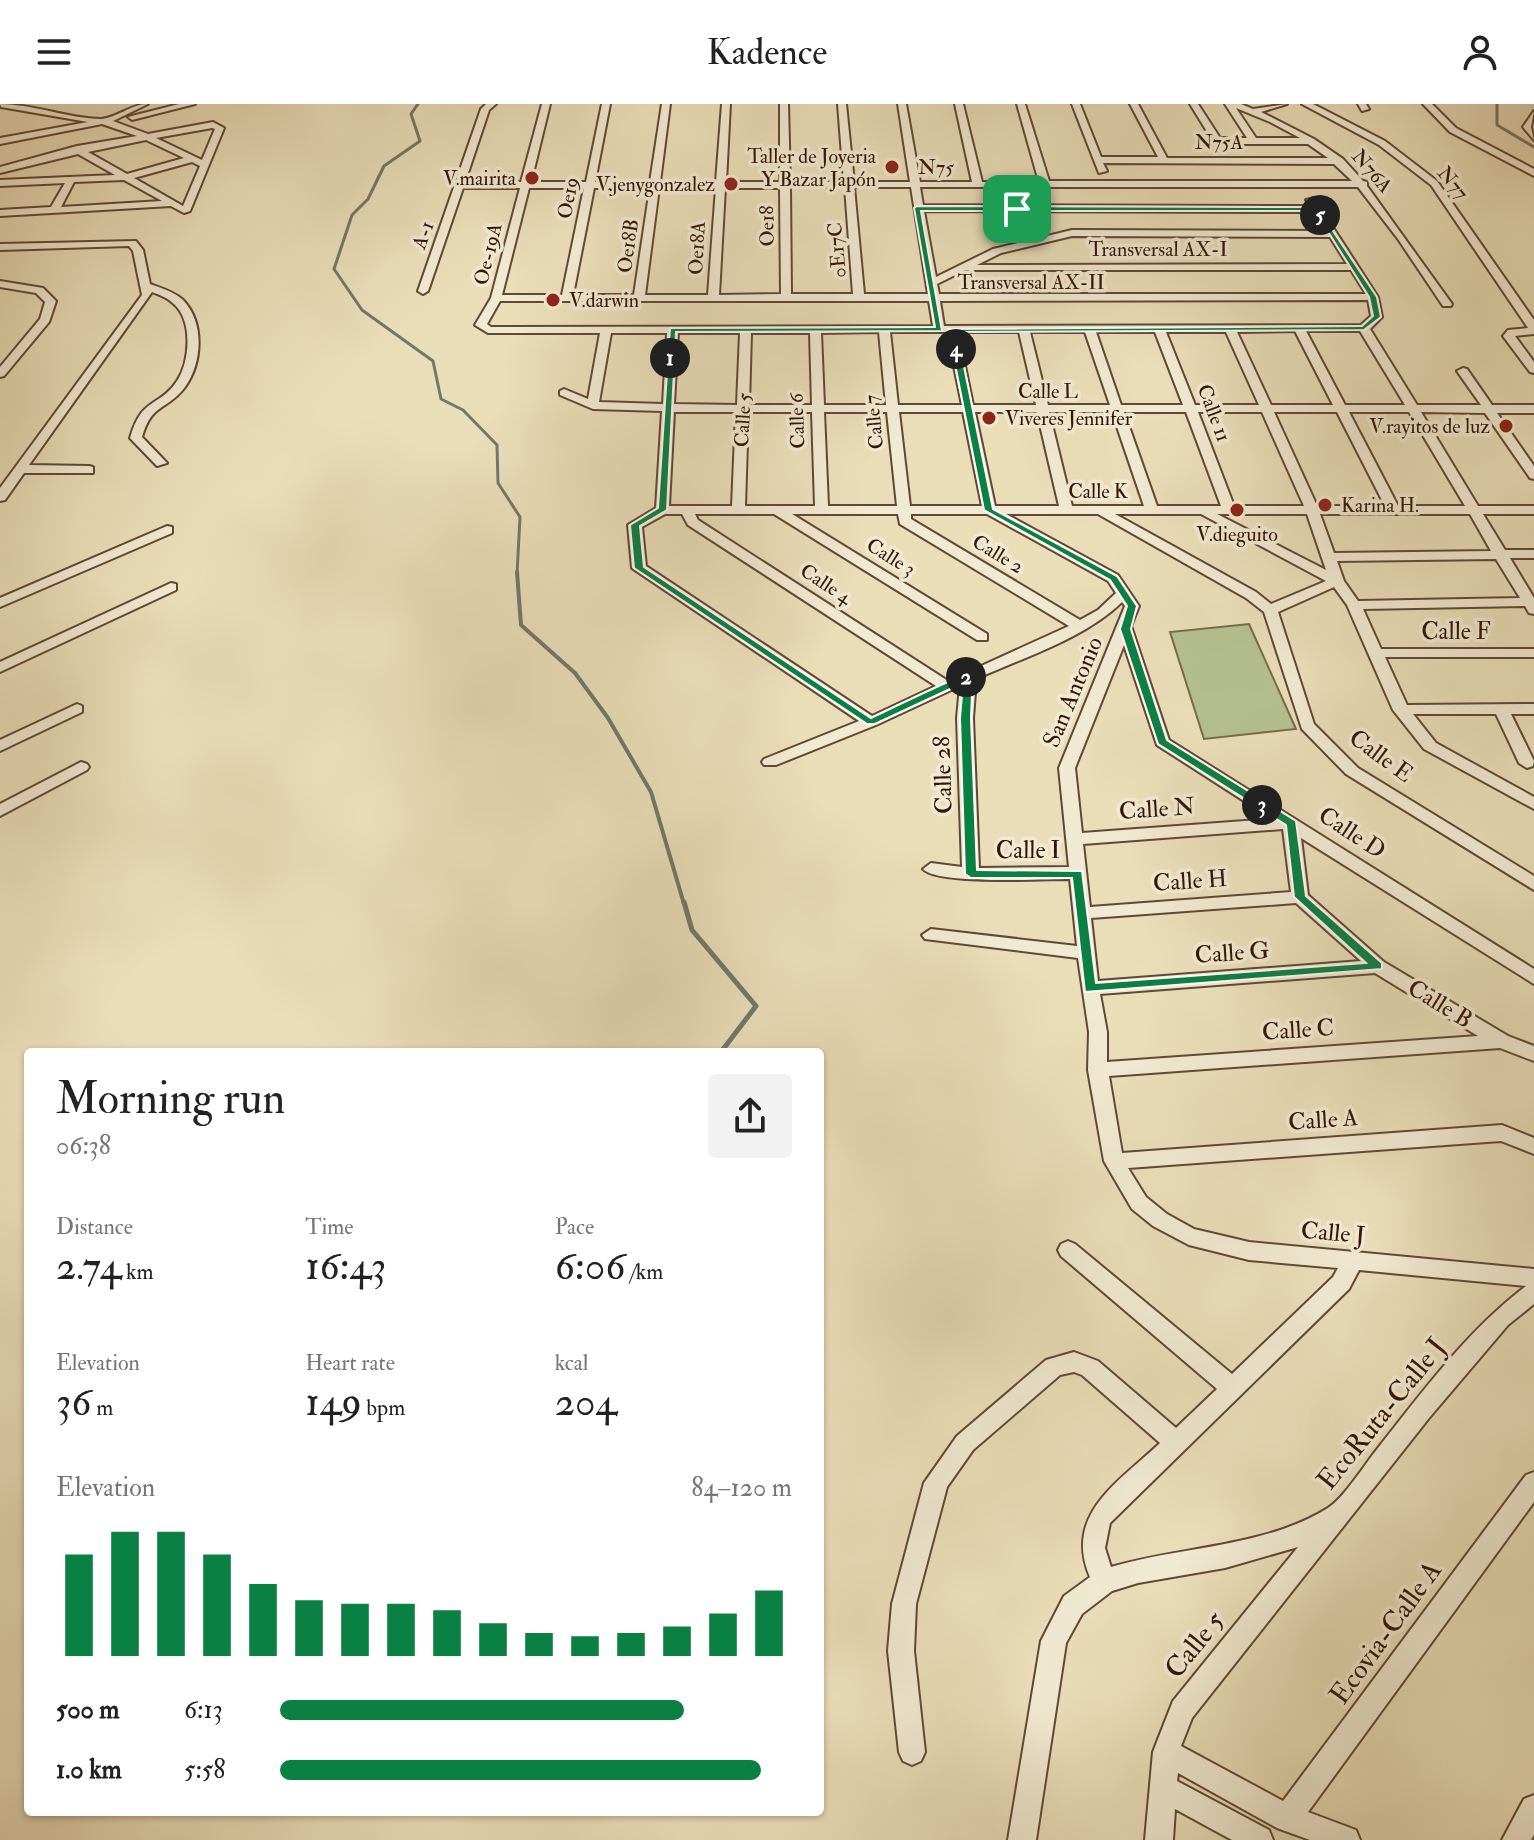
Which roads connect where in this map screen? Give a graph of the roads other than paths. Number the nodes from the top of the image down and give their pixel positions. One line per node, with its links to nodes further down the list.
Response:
1 (1, 104): 23 (street)
2 (144, 104): 23 (street)
3 (191, 104): 23 (street)
4 (492, 104): 45 (street, A-1)
5 (546, 104): 42 (street, Oe-19A)
6 (606, 104): 46 (street, Oe19)
7 (666, 104): 43 (street, Oe18B)
8 (726, 104): 47 (street, Oe18A)
9 (784, 104): 52 (street, Oe18)
10 (842, 104): 53 (street, 0E17C)
11 (902, 104): 54 (street)
12 (959, 104): 48 (street)
13 (1021, 104): 49 (street)
14 (1076, 104): 32 (street)
15 (1134, 104): 33 (street)
16 (1194, 104): 27 (street)
17 (1231, 104): 21 (street, N76A); 28 (street)
18 (1283, 104): 21 (street)
19 (1306, 104): 91 (street, N77)
20 (1427, 104): 38 (street)
21 (1254, 111): 29 (street, N76A)
22 (1534, 114): 25 (street)
23 (102, 122): 24 (street); 26 (street)
24 (143, 135): 30 (street); 31 (street); 36 (street)
25 (1534, 137)
26 (1, 141)
27 (1218, 141): 28 (street); 34 (street)
28 (1253, 141): 29 (street)
29 (1315, 141): 35 (street, N76A)
30 (77, 149): 37 (street); 39 (street)
31 (192, 159): 36 (street); 39 (street)
32 (1098, 160): 33 (street, N75A); 50 (street)
33 (1164, 160): 34 (street, N75A)
34 (1228, 160): 35 (street, N75A)
35 (1340, 161): 44 (street, N76A)
36 (205, 165): 55 (street)
37 (0, 170)
38 (1534, 173)
39 (125, 177): 40 (street); 55 (street)
40 (71, 180): 41 (street); 58 (street)
41 (0, 183)
42 (524, 184): 45 (street, N75); 46 (street, N75); 72 (street, Oe-19A)
43 (656, 184): 46 (street, N75); 47 (street, N75); 75 (street, Oe18B)
44 (1364, 184): 51 (street, N75); 79 (street, N76A)
45 (461, 185): 70 (street, A-1)
46 (589, 185): 73 (street, Oe19)
47 (718, 185): 52 (street, N75); 76 (street, Oe18A)
48 (978, 185): 49 (street, N75); 54 (street, N75)
49 (1045, 185): 50 (street, N75)
50 (1107, 185): 51 (street, N75)
51 (1301, 185): 57 (street)
52 (784, 186): 53 (street, N75); 77 (street, Oe18)
53 (850, 186): 54 (street, N75); 74 (street, 0E17C)
54 (915, 186): 56 (street)
55 (169, 204): 58 (street)
56 (917, 208): 57 (street, N75); 67 (street)
57 (1317, 209): 61 (street)
58 (54, 210): 59 (street)
59 (4, 212): 60 (street)
60 (0, 227)
61 (1331, 234): 63 (street); 66 (street)
62 (1083, 245): 63 (street)
63 (1338, 246): 65 (street)
64 (0, 247): 69 (street)
65 (1351, 267): 66 (street, Transversal AX-I); 71 (street)
66 (965, 268): 67 (street)
67 (933, 282): 78 (street)
68 (0, 284): 95 (street)
69 (145, 286): 111 (street); 112 (street)
70 (423, 291)
71 (1373, 297): 78 (street, Transversal AX-II); 80 (street)
72 (496, 298): 73 (street, Transversal AX-II); 81 (street, Oe-19A)
73 (567, 298): 75 (street, Transversal AX-II)
74 (859, 298): 77 (street, Transversal AX-II); 78 (street, Transversal AX-II)
75 (639, 299): 76 (street, Transversal AX-II)
76 (713, 299): 77 (street, Transversal AX-II)
77 (786, 299)
78 (933, 299): 84 (street)
79 (1447, 304)
80 (1364, 328): 90 (street); 110 (street)
81 (606, 329): 85 (street); 97 (street)
82 (815, 329): 83 (street); 86 (street); 100 (street, Calle 6)
83 (884, 329): 84 (street); 101 (street, Calle 7)
84 (946, 329): 87 (street); 103 (street)
85 (673, 330): 86 (street); 99 (street)
86 (746, 330): 98 (street, Calle 5)
87 (1024, 330): 92 (street); 104 (street)
88 (1160, 330): 89 (street); 92 (street); 106 (street, Calle 11)
89 (1231, 330): 90 (street); 102 (street)
90 (1300, 330): 107 (street)
91 (1534, 330): 93 (street, N77)
92 (1090, 331): 105 (street)
93 (1534, 370)
94 (1463, 371): 108 (street)
95 (0, 374)
96 (564, 393): 97 (street, Calle L)
97 (593, 405): 99 (street, Calle L)
98 (744, 407): 99 (street, Calle L); 100 (street, Calle L); 118 (street, Calle 5)
99 (667, 408): 116 (street)
100 (816, 408): 101 (street, Calle L); 123 (street, Calle 6)
101 (893, 408): 103 (street, Calle L); 124 (street, Calle 7)
102 (1269, 408): 106 (street, Calle L); 107 (street, Calle L); 120 (street)
103 (968, 409): 104 (street, Calle L); 119 (street)
104 (1041, 409): 105 (street, Calle L); 125 (street)
105 (1118, 409): 106 (street, Calle L); 127 (street)
106 (1192, 409): 130 (street, Calle 11)
107 (1340, 409): 110 (street, Calle L); 128 (street)
108 (1490, 409): 109 (street, Calle L); 110 (street, Calle L); 114 (street)
109 (1534, 409)
110 (1414, 410): 129 (street)
111 (161, 463)
112 (22, 469): 113 (street); 115 (street)
113 (89, 470)
114 (1534, 475)
115 (0, 497)
116 (662, 510): 117 (street, Calle K); 156 (street)
117 (686, 510): 118 (street, Calle K); 151 (street, Calle 4)
118 (738, 510): 122 (street, Calle K)
119 (989, 510): 124 (street, Calle K); 125 (street, Calle K); 138 (street)
120 (1312, 510): 128 (street, Calle K); 130 (street, Calle K); 135 (street)
121 (1534, 510): 129 (street, Calle K)
122 (778, 511): 123 (street, Calle K); 146 (street, Calle 3)
123 (822, 511): 124 (street, Calle K)
124 (904, 511): 145 (street, Calle 2)
125 (1067, 511): 126 (street, Calle K)
126 (1101, 511): 127 (street, Calle K); 142 (street)
127 (1152, 511): 131 (street, Calle K)
128 (1394, 511): 129 (street, Calle K)
129 (1477, 511): 134 (street)
130 (1230, 512): 131 (street, Calle K)
131 (1205, 513): 136 (street)
132 (167, 530): 139 (street)
133 (1534, 554): 134 (street)
134 (1502, 555): 135 (street); 141 (street)
135 (1330, 557): 136 (street)
136 (1337, 581): 140 (street); 142 (street)
137 (171, 587): 149 (street)
138 (1125, 592): 143 (street); 144 (street, San Antonio)
139 (0, 603)
140 (1354, 605): 141 (street); 147 (street)
141 (1532, 605)
142 (1270, 610): 168 (street, Calle E)
143 (1103, 613): 144 (street); 145 (street)
144 (1127, 624): 163 (street, Calle D); 164 (street, San Antonio)
145 (1080, 626): 150 (street)
146 (982, 637)
147 (1378, 653): 148 (street, Calle F); 155 (street)
148 (1534, 653)
149 (0, 668)
150 (969, 675): 151 (street); 167 (street, Calle 28)
151 (949, 688): 156 (street)
152 (77, 709): 157 (street)
153 (1501, 709): 154 (street); 155 (street); 159 (street)
154 (1534, 709)
155 (1401, 710): 161 (street)
156 (871, 722): 158 (street)
157 (0, 746)
158 (770, 762)
159 (1527, 763)
160 (81, 767): 162 (street)
161 (1534, 804)
162 (0, 811)
163 (1291, 823): 164 (street, Calle N); 169 (street); 174 (street, Calle D)
164 (1075, 839): 166 (street, San Antonio)
165 (931, 869): 167 (street, Calle I)
166 (1078, 873): 167 (street, Calle I); 170 (street, San Antonio)
167 (971, 874)
168 (1534, 884)
169 (1300, 897): 170 (street, Calle H); 173 (street, Calle B)
170 (1083, 913): 172 (street, San Antonio)
171 (931, 935): 172 (street)
172 (1086, 953): 175 (street, San Antonio)
173 (1378, 966): 175 (street, Calle G); 176 (street, Calle B)
174 (1534, 978)
175 (1090, 988): 178 (street, San Antonio)
176 (1501, 1041): 177 (street, Calle B); 178 (street, Calle C)
177 (1534, 1054)
178 (1098, 1070): 180 (street, San Antonio)
179 (1534, 1146): 180 (street, Calle A)
180 (1114, 1161): 181 (street, San Antonio)
181 (1139, 1203): 183 (street, Calle J)
182 (1068, 1250): 186 (street)
183 (1353, 1261): 184 (street, Calle J); 186 (street)
184 (1534, 1278)
185 (1534, 1292): 189 (street, EcoRuta-Calle J)
186 (1234, 1390): 187 (street)
187 (1176, 1443): 190 (street); 191 (street)
188 (1534, 1483): 195 (street, Ecovia-Calle A)
189 (1339, 1515): 190 (street, EcoRuta-Calle J); 192 (street, Calle 5)
190 (1105, 1581): 196 (street, EcoRuta-Calle J)
191 (912, 1752)
192 (1166, 1752): 193 (street, Calle 5); 195 (street)
193 (1163, 1788): 197 (street, Calle 5); 198 (street)
194 (1534, 1809): 200 (street)
195 (1287, 1818): 199 (street)
196 (1022, 1836)
197 (1159, 1840)
198 (1259, 1840)
199 (1346, 1840)
200 (1516, 1840)

